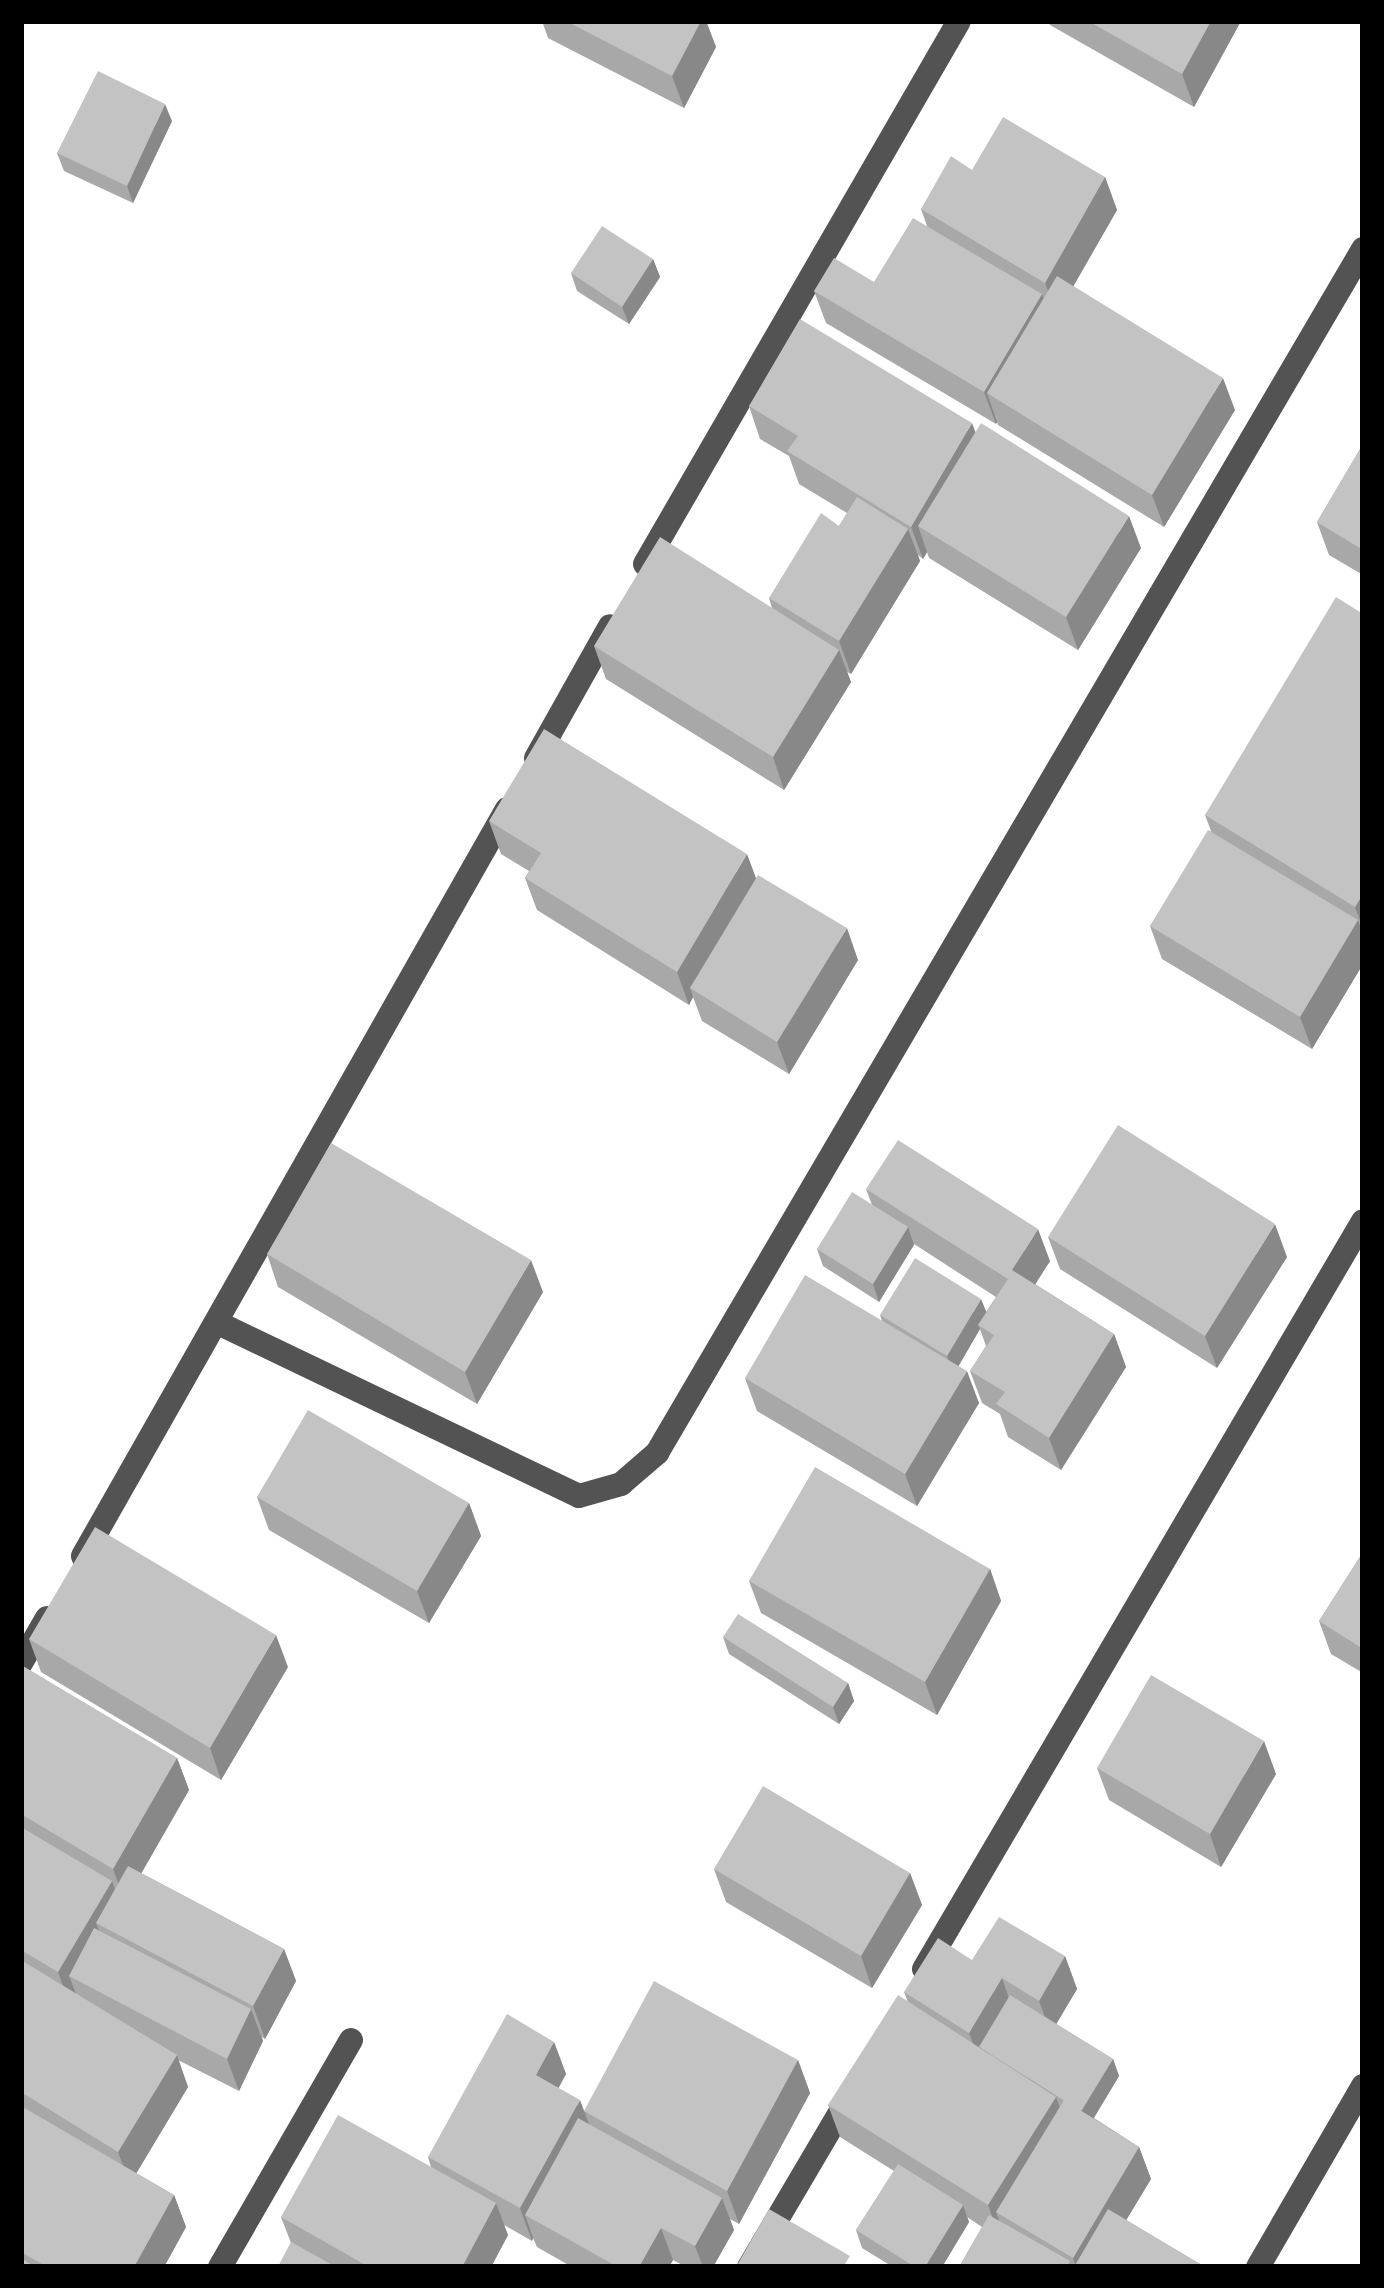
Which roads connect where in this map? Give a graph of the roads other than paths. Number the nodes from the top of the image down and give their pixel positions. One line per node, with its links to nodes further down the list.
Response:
1 (959, 21): 4 (street)
2 (1363, 249): 4 (street)
3 (1363, 1221): 6 (street)
4 (218, 1323): 5 (street)
5 (21, 1663)
6 (905, 2000)
7 (351, 2040): 10 (street)
8 (857, 2082): 11 (street)
9 (1363, 2086): 12 (street)
10 (220, 2267)
11 (749, 2267)
12 (1258, 2267)

